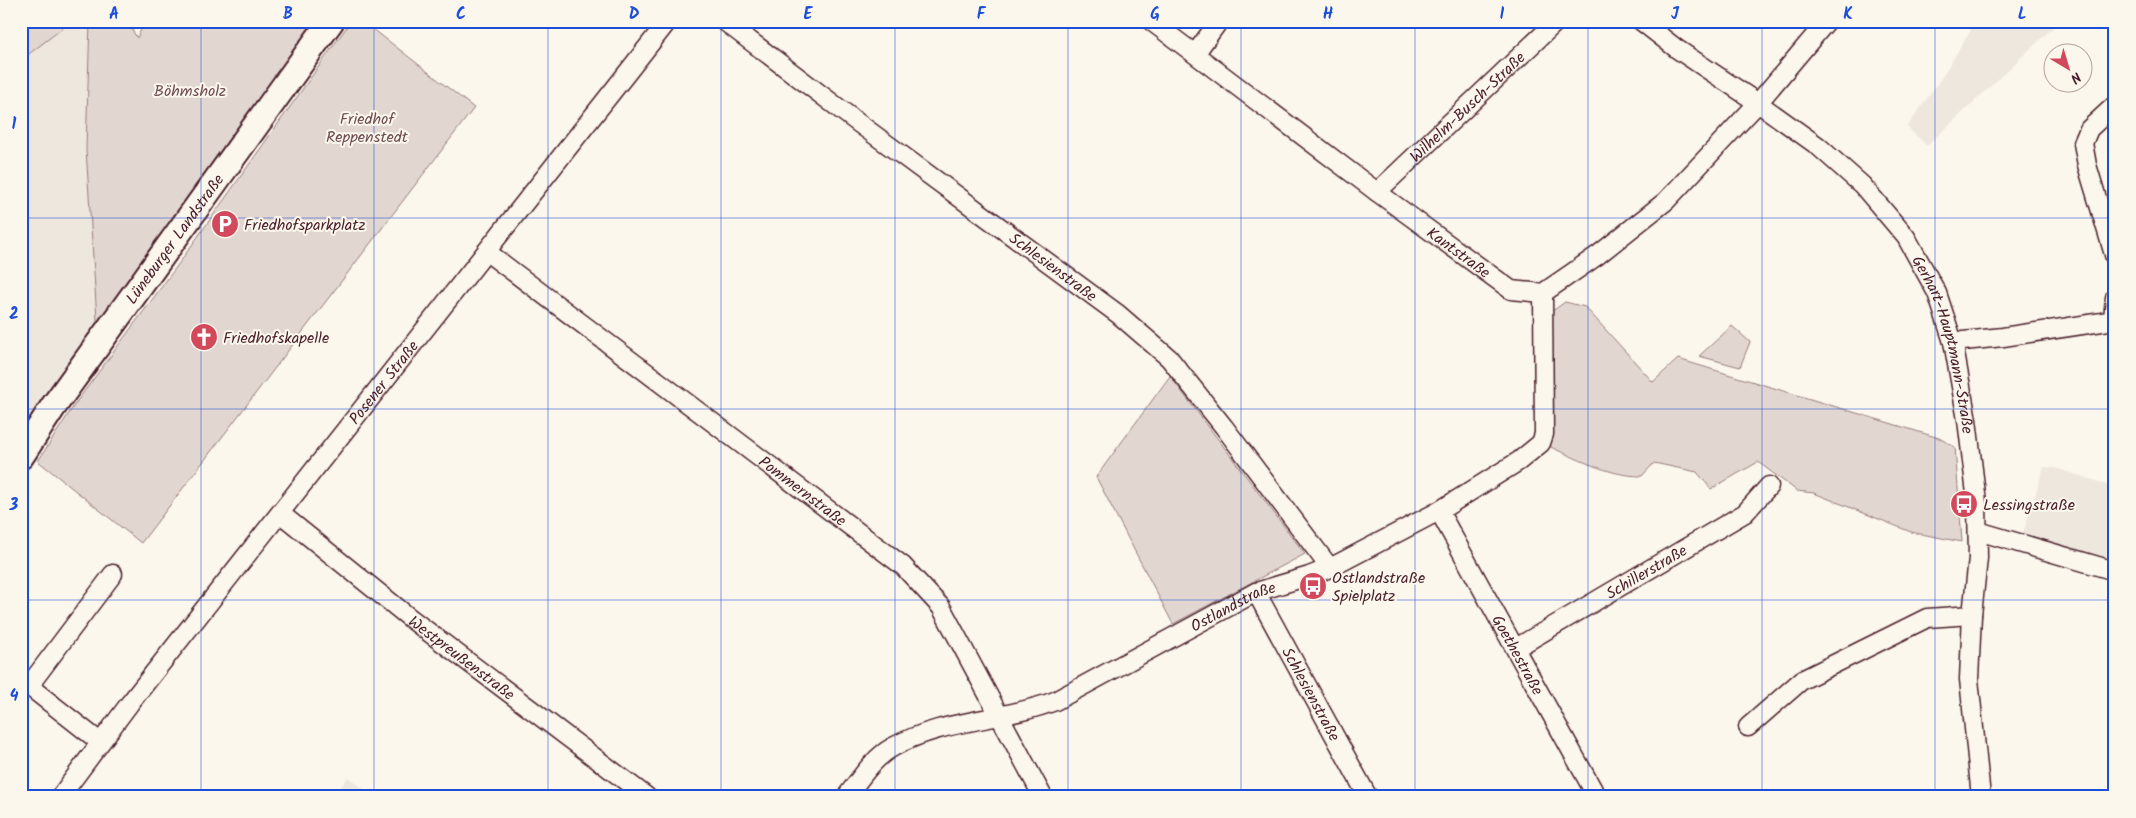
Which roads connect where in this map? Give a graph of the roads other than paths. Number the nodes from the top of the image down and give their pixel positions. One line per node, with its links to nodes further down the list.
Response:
1 (331, 21): 19 (main road, Lüneburger Landstraße)
2 (668, 21): 13 (street, Posener Straße)
3 (724, 21): 24 (street, Schlesienstraße)
4 (1152, 21): 9 (street, Kantstraße)
5 (1219, 21): 9 (street)
6 (1557, 21): 12 (street, Wilhelm-Busch-Straße)
7 (1641, 21): 10 (street, Gerhart-Hauptmann-Straße)
8 (1827, 21): 10 (street)
9 (1195, 54): 12 (street, Kantstraße)
10 (1758, 102): 15 (street); 18 (street, Gerhart-Hauptmann-Straße)
11 (2115, 105): 14 (street)
12 (1377, 192): 15 (street, Kantstraße)
13 (487, 252): 22 (street, Posener Straße); 30 (street, Pommernstraße)
14 (2115, 258)
15 (1543, 293): 21 (street, Ostlandstraße)
16 (2115, 297): 17 (street)
17 (2114, 319): 18 (street)
18 (1953, 342): 23 (street, Gerhart-Hauptmann-Straße)
19 (21, 456)
20 (1769, 486): 29 (street, Schillerstraße)
21 (1439, 511): 24 (street, Ostlandstraße); 29 (street, Goethestraße)
22 (281, 514): 32 (street, Posener Straße); 34 (street, Westpreußenstraße)
23 (1978, 531): 25 (street); 28 (street, Gerhart-Hauptmann-Straße)
24 (1330, 568): 27 (street, Ostlandstraße)
25 (2115, 571)
26 (113, 574): 32 (street)
27 (1256, 592): 30 (street, Ostlandstraße); 37 (street, Schlesienstraße)
28 (1972, 615): 31 (street); 39 (street, Gerhart-Hauptmann-Straße)
29 (1516, 648): 38 (street, Goethestraße)
30 (999, 715): 35 (street, Ostlandstraße); 36 (street, Pommernstraße)
31 (1748, 727)
32 (100, 742): 33 (street, Posener Straße)
33 (60, 797)
34 (647, 797)
35 (846, 797)
36 (1043, 797)
37 (1368, 797)
38 (1597, 797)
39 (1981, 797)

